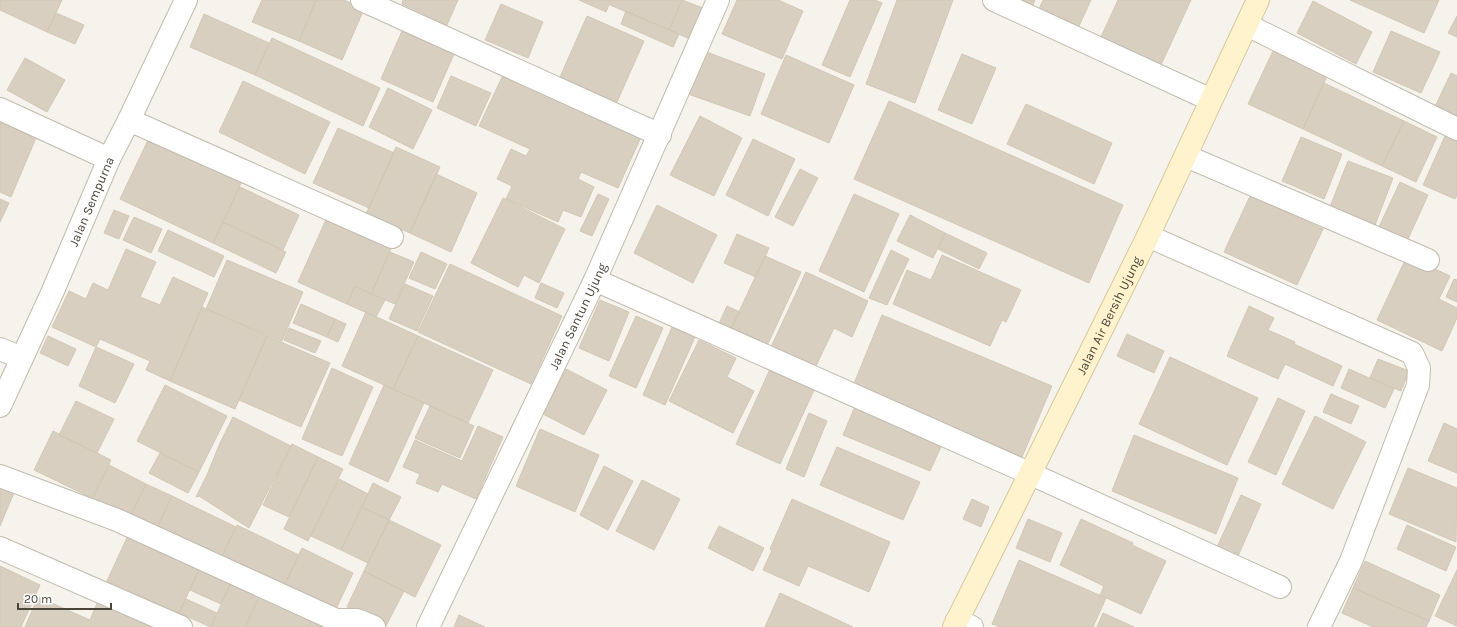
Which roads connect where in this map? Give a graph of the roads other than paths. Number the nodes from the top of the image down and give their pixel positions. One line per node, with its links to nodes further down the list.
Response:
1 (186, 0): 9 (street, Jalan Sempurna)
2 (362, 0): 11 (street)
3 (718, 0): 11 (street, Jalan Santun Ujung)
4 (994, 0): 7 (street)
5 (1258, 0): 6 (street, Jalan Air Bersih Ujung)
6 (1247, 25): 7 (street, Jalan Air Bersih Ujung); 10 (street)
7 (1211, 100): 12 (street, Jalan Air Bersih Ujung)
8 (0, 109): 13 (street)
9 (130, 120): 13 (street, Jalan Sempurna); 15 (street)
10 (1457, 129)
11 (660, 135): 17 (street, Jalan Santun Ujung)
12 (1186, 156): 14 (street, Jalan Air Bersih Ujung); 16 (street)
13 (109, 159): 19 (street, Jalan Sempurna)
14 (1148, 236): 21 (street, Jalan Air Bersih Ujung); 29 (street)
15 (392, 237)
16 (1428, 260)
17 (595, 280): 21 (street); 28 (street, Jalan Santun Ujung)
18 (0, 349): 19 (street)
19 (22, 358): 20 (street, Jalan Sempurna)
20 (0, 406)
21 (1031, 474): 24 (street); 25 (street, Jalan Air Bersih Ujung)
22 (0, 476): 27 (street)
23 (0, 548): 26 (street)
24 (1280, 587)
25 (961, 625)
26 (181, 627)
27 (374, 627)
28 (428, 627)
29 (1320, 627)

